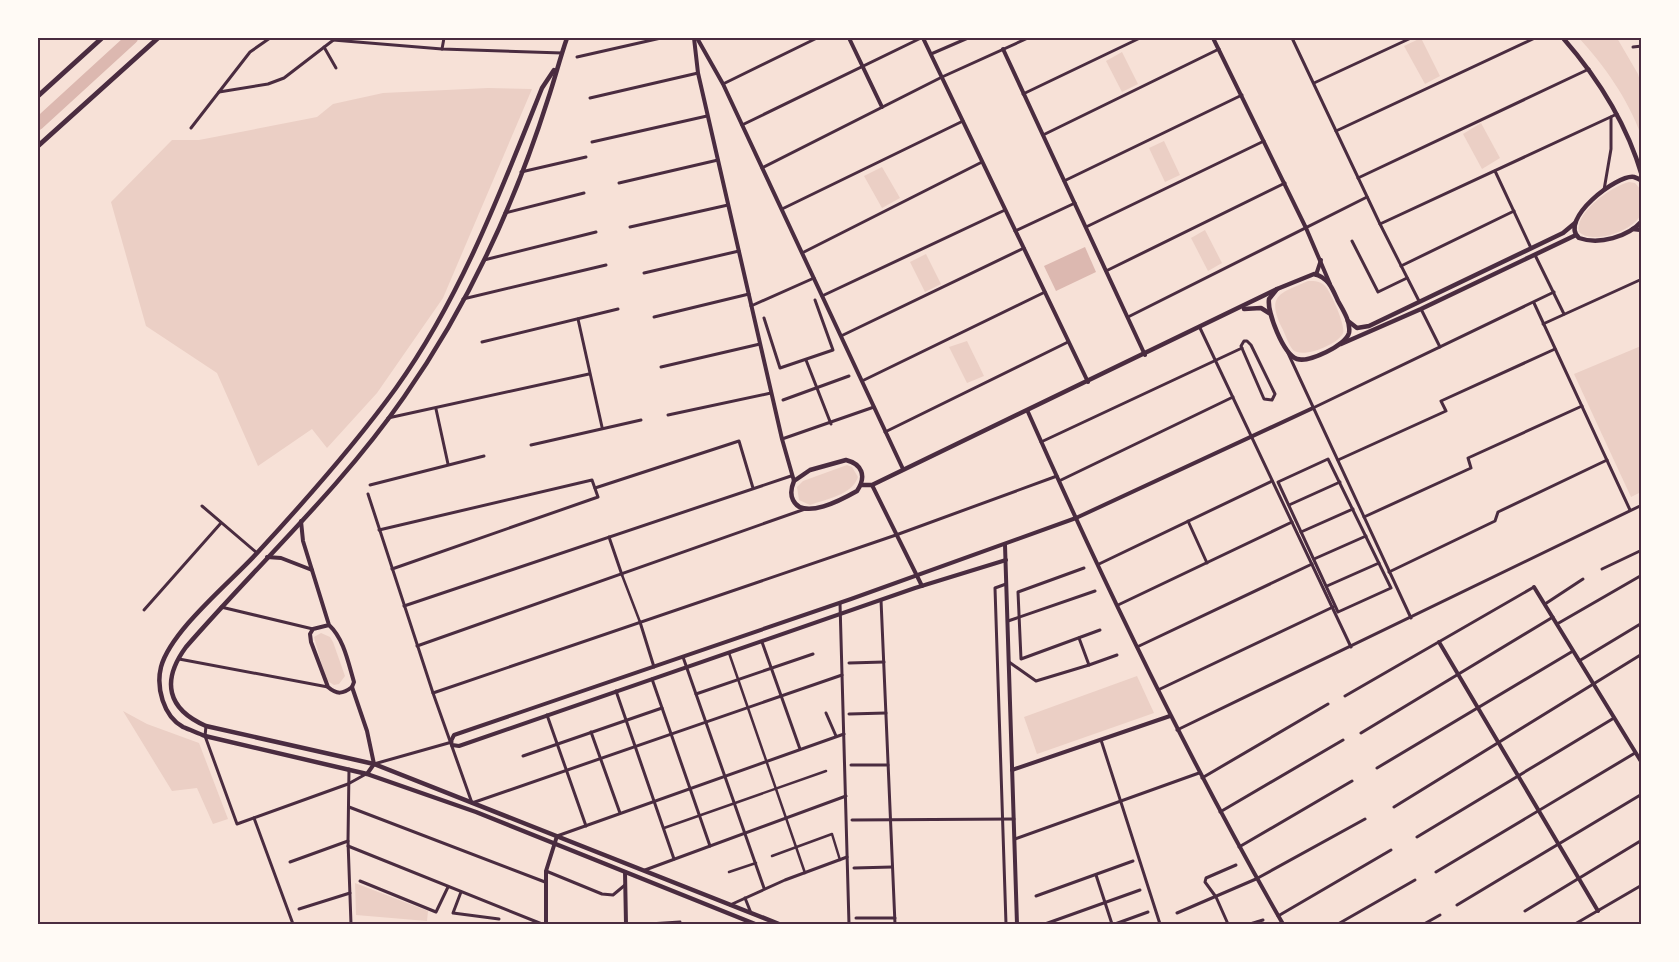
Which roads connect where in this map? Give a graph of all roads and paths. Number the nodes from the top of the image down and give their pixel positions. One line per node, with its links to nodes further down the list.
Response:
1 (102, 38): 40 (highway)
2 (158, 38): 53 (highway)
3 (270, 38): 37 (street)
4 (444, 38): 23 (street)
5 (567, 38): 26 (main road)
6 (661, 38): 28 (street)
7 (695, 38): 33 (street); 36 (street)
8 (817, 38): 36 (street)
9 (849, 38): 30 (street)
10 (922, 38): 27 (street); 30 (street)
11 (968, 38): 27 (street)
12 (1028, 38): 24 (street)
13 (1140, 38): 38 (street)
14 (1213, 38): 25 (street)
15 (1293, 38): 35 (street)
16 (1411, 38): 35 (street)
17 (1535, 38): 49 (street)
18 (1563, 38): 32 (main road)
19 (334, 39): 21 (street); 23 (street)
20 (1642, 46): 22 (street)
21 (324, 47): 31 (street); 37 (street)
22 (1633, 47)
23 (442, 48): 26 (street)
24 (1003, 49): 34 (street); 38 (street)
25 (1219, 49): 39 (street); 50 (street)
26 (562, 53): 29 (main road)
27 (931, 54): 34 (street)
28 (577, 57)
29 (558, 64): 59 (main road); 198 (main road)
30 (862, 66): 42 (street); 47 (street)
31 (336, 68)
32 (1589, 69): 43 (main road); 61 (street)
33 (698, 73): 41 (street); 44 (street)
34 (942, 77): 42 (street); 46 (street)
35 (1314, 83): 49 (street)
36 (723, 84): 47 (street)
37 (219, 92): 48 (street)
38 (1023, 94): 50 (street)
39 (1242, 95): 51 (street); 62 (street)
40 (38, 96)
41 (590, 98)
42 (882, 108): 57 (street)
43 (1617, 114): 45 (street); 60 (main road)
44 (708, 116): 52 (street); 55 (street)
45 (1611, 117): 58 (street); 66 (street)
46 (963, 122): 56 (street); 71 (street)
47 (742, 125): 57 (street)
48 (191, 128)
49 (1336, 131): 61 (street)
50 (1043, 135): 62 (street)
51 (1264, 141): 65 (street); 79 (street)
52 (592, 142)
53 (38, 146)
54 (586, 157): 59 (street)
55 (718, 160): 64 (street); 70 (street)
56 (982, 162): 72 (street); 90 (street)
57 (762, 168): 71 (street)
58 (1495, 171): 73 (street); 77 (street)
59 (520, 173): 74 (main road)
60 (1642, 176)
61 (1358, 178): 68 (street)
62 (1064, 181): 69 (street)
63 (1642, 181): 66 (main road)
64 (619, 183)
65 (1285, 184): 80 (street); 96 (street)
66 (1604, 191): 76 (main road)
67 (584, 193): 74 (street)
68 (1367, 197): 77 (street); 80 (street)
69 (1075, 203): 79 (street); 83 (street)
70 (728, 206): 78 (street); 89 (street)
71 (782, 210): 90 (street)
72 (1006, 210): 83 (street); 107 (street)
73 (1514, 211): 88 (street); 95 (street)
74 (504, 213): 92 (main road)
75 (1642, 221): 81 (main road)
76 (1575, 223): 85 (main road); 88 (main road)
77 (1380, 224): 95 (street)
78 (630, 227)
79 (1086, 227): 96 (street)
80 (1306, 228): 93 (street); 119 (street)
81 (1633, 229): 82 (main road); 85 (main road)
82 (1642, 230)
83 (1015, 231): 87 (street)
84 (596, 232): 92 (street)
85 (1576, 235): 91 (main road)
86 (1352, 241): 100 (street)
87 (1024, 248): 104 (street); 125 (street)
88 (1531, 248): 110 (main road)
89 (739, 251): 97 (street); 106 (street)
90 (802, 253): 99 (street)
91 (1535, 255): 105 (street); 114 (main road)
92 (484, 260): 108 (main road)
93 (1321, 260): 98 (street); 102 (street)
94 (606, 265): 108 (street)
95 (1401, 266): 100 (street)
96 (1106, 271): 119 (street)
97 (644, 273)
98 (1316, 275): 102 (main road); 103 (main road)
99 (814, 278): 107 (street); 112 (street)
100 (1407, 278): 110 (street)
101 (1642, 279): 117 (street)
102 (1330, 284): 122 (main road)
103 (1277, 289): 115 (main road); 116 (main road)
104 (1045, 292): 127 (street); 140 (street)
105 (1554, 292): 111 (street); 117 (street)
106 (749, 294): 112 (street); 118 (street)
107 (822, 296): 125 (street)
108 (463, 300): 152 (main road)
109 (815, 300): 136 (street)
110 (1419, 301): 122 (main road)
111 (1534, 303): 123 (street); 130 (street)
112 (751, 306): 128 (street)
113 (618, 309): 121 (street)
114 (1421, 309): 129 (main road); 130 (street)
115 (1237, 310): 116 (main road); 124 (main road)
116 (1270, 313): 133 (main road)
117 (1564, 314): 123 (street)
118 (654, 317)
119 (1128, 317): 134 (street)
120 (764, 318): 136 (street)
121 (578, 319): 126 (street); 138 (street)
122 (1348, 321): 129 (main road)
123 (1543, 324): 132 (street)
124 (1200, 328): 134 (main road); 135 (street)
125 (841, 336): 140 (street)
126 (482, 342)
127 (1068, 342): 141 (street); 156 (street)
128 (760, 344): 137 (street); 143 (street)
129 (1341, 344): 133 (main road)
130 (1440, 347): 148 (street)
131 (1242, 348): 131 (street); 135 (street)
132 (1555, 349): 146 (street); 162 (street)
133 (1287, 351): 148 (street)
134 (1145, 355): 141 (main road)
135 (1214, 359): 144 (street); 159 (street)
136 (806, 360): 142 (street)
137 (661, 366)
138 (589, 374): 149 (street); 155 (street)
139 (849, 376): 142 (street)
140 (862, 381): 147 (street)
141 (1088, 382): 150 (main road)
142 (817, 388): 145 (street); 154 (street)
143 (771, 392): 151 (street); 158 (street)
144 (1232, 398): 157 (street); 168 (street)
145 (784, 400)
146 (1582, 406): 163 (street); 185 (street)
147 (874, 407): 154 (street); 156 (street)
148 (1314, 408): 157 (street); 162 (street)
149 (436, 409): 152 (street); 164 (street)
150 (1028, 412): 159 (street); 165 (main road)
151 (668, 415)
152 (388, 418): 188 (main road)
153 (641, 420): 155 (street)
154 (831, 424): 158 (street)
155 (602, 427): 160 (street)
156 (885, 432): 165 (street)
157 (1251, 437): 169 (street); 186 (street)
158 (782, 439): 167 (street)
159 (1042, 442): 166 (street)
160 (531, 445)
161 (484, 456): 164 (street)
162 (1338, 460): 183 (street)
163 (1607, 460): 182 (street); 210 (street)
164 (448, 464): 171 (street)
165 (903, 469): 173 (main road)
166 (1057, 476): 168 (street); 193 (street)
167 (792, 479): 172 (main road); 175 (street); 180 (main road)
168 (1059, 481): 186 (street)
169 (1272, 481): 187 (street); 189 (street)
170 (1340, 482): 179 (street); 179 (street); 181 (street)
171 (370, 485)
172 (861, 485): 173 (main road); 180 (main road)
173 (872, 485): 193 (street)
174 (595, 488): 175 (street); 191 (street); 206 (street)
175 (752, 488): 195 (street)
176 (368, 494): 191 (street)
177 (1642, 505): 182 (street)
178 (202, 506): 190 (street)
179 (1289, 506): 192 (street)
180 (805, 509): 211 (street)
181 (1353, 509): 184 (street); 192 (street)
182 (1630, 510): 231 (street)
183 (1362, 512): 184 (street); 185 (street)
184 (1356, 515): 194 (street)
185 (1364, 517): 210 (street)
186 (1076, 518): 196 (street); 204 (street)
187 (1188, 521): 202 (street); 204 (street)
188 (301, 522): 199 (main road); 209 (street)
189 (1292, 522): 202 (street); 205 (street)
190 (222, 523): 198 (street); 227 (street)
191 (379, 530): 206 (street)
192 (1302, 532): 200 (street)
193 (896, 534): 213 (street); 233 (street)
194 (1366, 536): 200 (street); 203 (street)
195 (609, 537): 211 (street); 224 (street)
196 (1005, 545): 201 (street); 213 (street)
197 (1642, 550): 208 (street)
198 (257, 553): 291 (main road)
199 (267, 558): 209 (street); 225 (main road)
200 (1314, 559): 217 (street)
201 (1006, 560): 215 (street); 216 (street)
202 (1207, 563): 223 (street)
203 (1379, 563): 217 (street); 217 (street)
204 (1099, 564): 223 (street)
205 (1312, 564): 226 (street); 243 (street)
206 (392, 568): 224 (street)
207 (1084, 568): 229 (street)
208 (1602, 569)
209 (312, 570): 236 (street)
210 (1389, 572): 231 (street)
211 (622, 574): 233 (street); 242 (street)
212 (1642, 575): 235 (street)
213 (917, 576): 216 (street); 221 (street)
214 (1583, 579): 222 (street)
215 (1006, 584): 232 (street); 336 (street)
216 (922, 586): 220 (street)
217 (1326, 586)
218 (1534, 587): 222 (street); 241 (street)
219 (1095, 591): 229 (street)
220 (881, 600): 228 (street); 253 (street)
221 (840, 604): 228 (street); 250 (street)
222 (1545, 604): 230 (street)
223 (1118, 605): 243 (street)
224 (404, 606): 242 (street)
225 (221, 607): 237 (street); 251 (main road)
226 (1333, 607): 244 (street); 267 (street)
227 (144, 610)
228 (840, 615): 240 (street); 260 (street)
229 (1019, 616): 232 (street); 239 (street)
230 (1553, 617): 235 (street); 261 (street)
231 (1411, 618): 244 (street)
232 (1008, 621): 254 (street)
233 (640, 622): 257 (street); 269 (street)
234 (1642, 623): 252 (street)
235 (1557, 624): 245 (street)
236 (329, 625): 237 (street); 266 (street)
237 (313, 629): 265 (street)
238 (1100, 630): 239 (street)
239 (1080, 638): 256 (street)
240 (762, 642): 246 (street); 259 (street)
241 (1439, 642): 261 (street); 272 (street)
242 (417, 646): 269 (street)
243 (1137, 647): 267 (street)
244 (1351, 647): 286 (street)
245 (1573, 651): 252 (street); 276 (street)
246 (729, 653): 258 (street); 263 (street)
247 (813, 654): 259 (street)
248 (1642, 654): 264 (street)
249 (1117, 655): 256 (street)
250 (683, 657): 257 (street); 258 (street)
251 (178, 659): 265 (street); 285 (main road)
252 (1579, 661): 264 (street)
253 (884, 662): 255 (street); 278 (street)
254 (1009, 662): 256 (street); 311 (street)
255 (849, 663)
256 (1089, 665)
257 (654, 667): 295 (street)
258 (687, 668): 262 (street); 270 (street)
259 (772, 668): 263 (street); 271 (street)
260 (842, 675): 271 (street); 290 (street)
261 (1458, 676): 276 (street); 288 (street)
262 (652, 679): 268 (street); 275 (street)
263 (739, 681): 270 (street); 274 (street)
264 (1593, 684): 282 (street); 296 (street)
265 (328, 688): 266 (street)
266 (352, 688): 305 (street)
267 (1158, 690): 281 (street)
268 (616, 692): 280 (street); 283 (street)
269 (433, 693): 295 (street)
270 (696, 694): 284 (street)
271 (781, 696): 274 (street); 299 (street)
272 (1345, 696)
273 (1328, 704): 317 (street)
274 (748, 707): 284 (street); 303 (street)
275 (662, 708): 283 (street); 289 (street)
276 (1478, 708): 296 (street); 309 (street)
277 (826, 713): 292 (street)
278 (886, 713): 279 (street); 307 (street)
279 (849, 714)
280 (547, 715): 295 (street); 297 (street)
281 (1170, 716): 286 (street); 293 (street)
282 (1614, 718): 300 (street); 316 (street)
283 (626, 720): 287 (street); 298 (street)
284 (706, 722): 289 (street); 315 (street)
285 (206, 726): 291 (street); 305 (main road)
286 (1178, 730): 313 (street)
287 (591, 732): 297 (street); 302 (street)
288 (1361, 733)
289 (671, 734): 298 (street); 320 (street)
290 (844, 734): 292 (street); 323 (street)
291 (205, 736): 308 (main road); 334 (street)
292 (836, 736): 299 (street)
293 (1101, 740): 311 (street); 325 (street)
294 (1343, 740): 331 (street)
295 (452, 742): 305 (street); 326 (street)
296 (1498, 743): 316 (street); 329 (street)
297 (558, 744): 301 (street); 310 (street)
298 (635, 746): 302 (street); 324 (street)
299 (800, 749): 303 (street)
300 (1635, 752): 304 (street); 330 (street)
301 (523, 756)
302 (601, 758): 310 (street); 332 (street)
303 (766, 760): 315 (street); 321 (street)
304 (1642, 763)
305 (374, 764): 314 (street); 326 (main road)
306 (851, 765): 307 (street)
307 (888, 765): 340 (street)
308 (348, 768): 314 (main road); 319 (street)
309 (1377, 768)
310 (567, 770): 326 (street); 341 (street)
311 (1012, 770): 337 (street)
312 (826, 771): 321 (street)
313 (1199, 773): 317 (street); 325 (street)
314 (367, 774): 319 (street); 349 (main road)
315 (725, 774): 320 (street); 327 (street)
316 (1518, 776): 330 (street); 345 (street)
317 (1202, 778): 331 (street)
318 (1352, 781): 354 (street)
319 (348, 784): 328 (street); 334 (street)
320 (688, 788): 324 (street); 333 (street)
321 (776, 789): 327 (street); 335 (street)
322 (1642, 794): 350 (street)
323 (846, 796): 335 (street); 357 (street)
324 (655, 800): 332 (street); 342 (street)
325 (1120, 801): 346 (street); 418 (street)
326 (472, 802): 344 (main road)
327 (735, 803): 333 (street); 343 (street)
328 (349, 807): 348 (street); 377 (street)
329 (1394, 807)
330 (1538, 810): 350 (street); 370 (street)
331 (1219, 812): 354 (street)
332 (620, 813): 341 (street)
333 (698, 816): 342 (street); 352 (street)
334 (254, 818): 404 (street)
335 (786, 818): 343 (street); 353 (street)
336 (1002, 819): 337 (street); 340 (street); 414 (street)
337 (1014, 819): 346 (street)
338 (1365, 819): 374 (street)
339 (852, 820): 340 (street)
340 (890, 820): 364 (street)
341 (586, 826): 344 (street)
342 (664, 828): 358 (street)
343 (746, 833): 352 (street); 362 (street)
344 (557, 836): 349 (street); 366 (main road)
345 (1417, 837)
346 (1015, 839): 415 (street)
347 (1642, 840): 373 (street)
348 (348, 841): 351 (street); 361 (street)
349 (554, 843): 367 (street); 368 (main road)
350 (1558, 844): 373 (street); 390 (street)
351 (348, 846): 380 (street); 384 (street)
352 (710, 846): 358 (street)
353 (796, 847): 356 (street); 359 (street); 371 (street)
354 (1239, 847): 374 (street)
355 (1390, 850): 397 (street)
356 (772, 856)
357 (848, 857): 359 (street); 412 (street)
358 (674, 859): 366 (street)
359 (840, 860): 371 (street)
360 (1134, 861): 372 (street)
361 (290, 862)
362 (756, 863): 369 (street); 381 (street)
363 (1236, 865): 386 (street)
364 (892, 867): 365 (street); 400 (street)
365 (854, 868)
366 (644, 870): 389 (main road)
367 (546, 871): 377 (street); 378 (street)
368 (625, 872): 378 (street); 410 (main road)
369 (729, 872)
370 (1436, 872)
371 (805, 873): 381 (street)
372 (1096, 875): 385 (street); 388 (street)
373 (1579, 878): 392 (street); 393 (street)
374 (1256, 879): 386 (street); 397 (street)
375 (1415, 880): 422 (street)
376 (360, 882): 380 (street)
377 (545, 882): 407 (street)
378 (625, 885): 408 (street)
379 (1642, 885): 393 (street)
380 (448, 886): 383 (street)
381 (764, 888): 387 (street)
382 (1140, 890): 388 (street)
383 (461, 892): 401 (street); 407 (street)
384 (350, 893): 391 (street); 405 (street)
385 (1036, 896)
386 (1216, 896): 396 (street); 419 (street)
387 (744, 898): 389 (street); 395 (street)
388 (1105, 902): 416 (street); 417 (street)
389 (730, 905): 395 (main road)
390 (1457, 906)
391 (299, 909)
392 (1526, 911)
393 (1598, 911): 424 (street)
394 (1148, 912): 417 (street)
395 (751, 913): 411 (main road)
396 (1176, 913)
397 (1278, 916): 421 (street)
398 (1440, 916): 423 (street)
399 (856, 918): 400 (street)
400 (895, 918): 413 (street)
401 (498, 919)
402 (1263, 920): 420 (street)
403 (680, 922): 409 (street)
404 (293, 924)
405 (351, 924): 406 (street)
406 (423, 924)
407 (544, 924)
408 (626, 924)
409 (649, 924)
410 (756, 924)
411 (779, 924)
412 (849, 924)
413 (895, 924)
414 (1006, 924)
415 (1017, 924)
416 (1045, 924)
417 (1114, 924)
418 (1160, 924)
419 (1228, 924)
420 (1250, 924)
421 (1283, 924)
422 (1338, 924)
423 (1424, 924)
424 (1575, 924)

